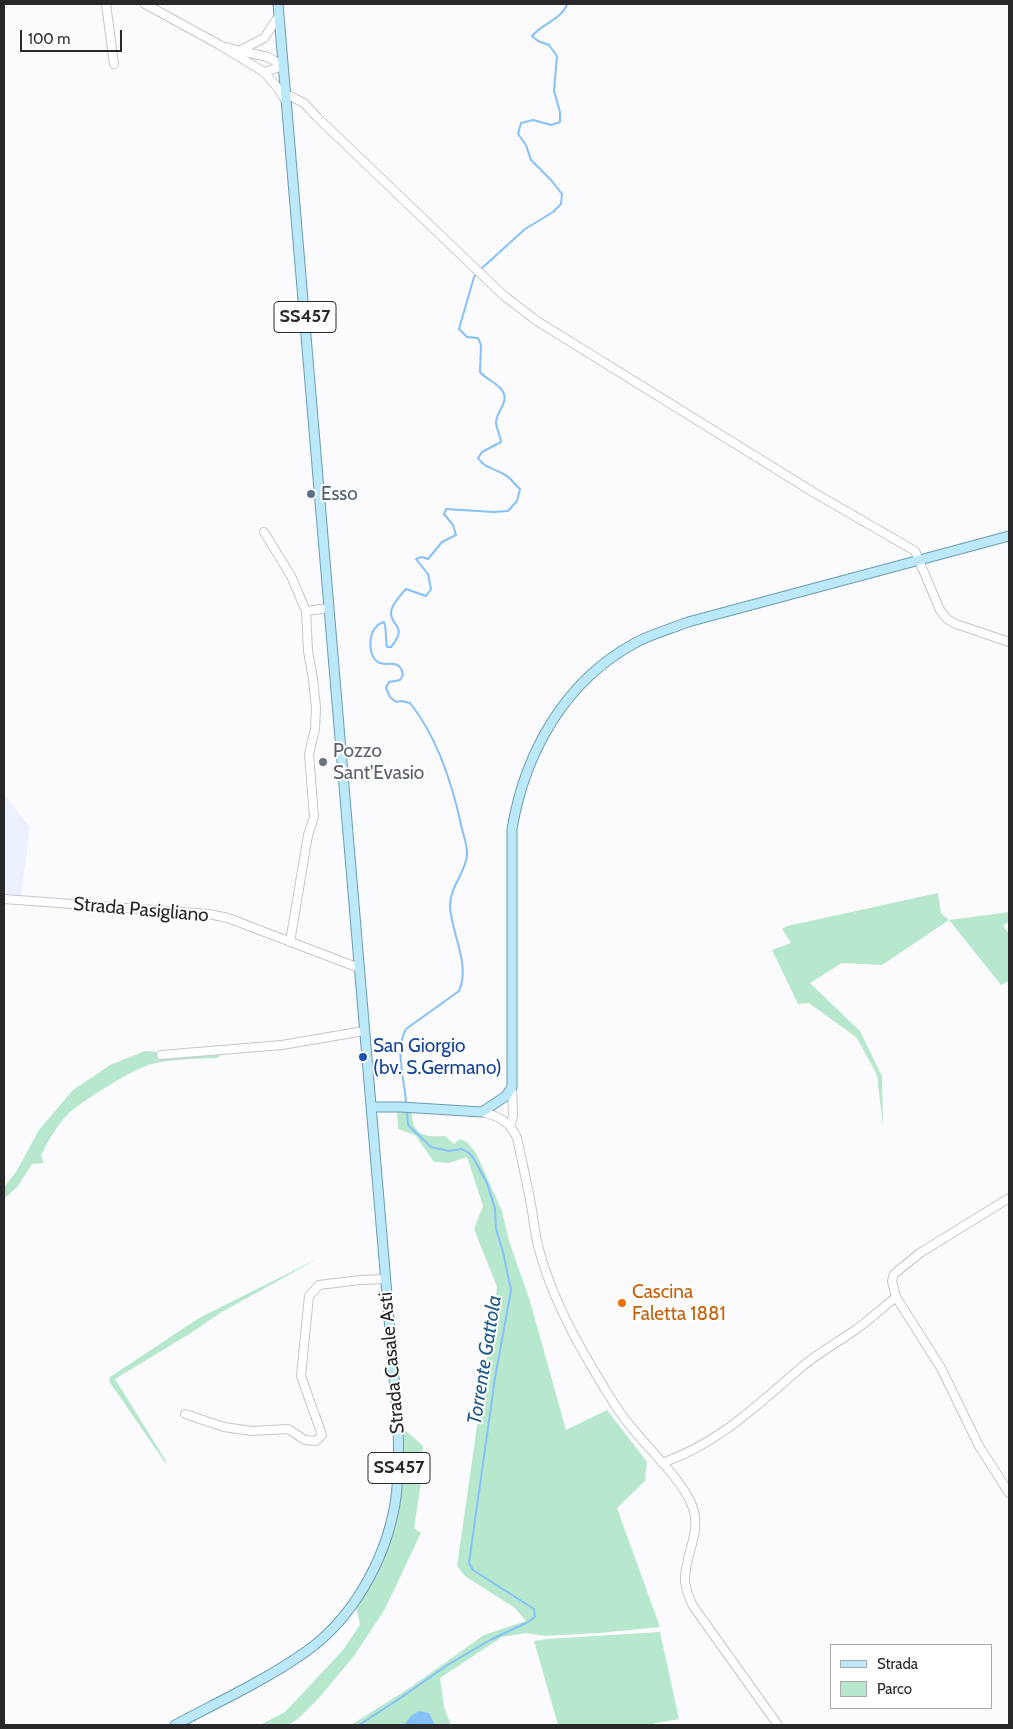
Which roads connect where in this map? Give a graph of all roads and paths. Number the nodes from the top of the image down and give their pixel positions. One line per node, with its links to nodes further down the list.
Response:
1 (106, 4): 7 (street)
2 (145, 4): 5 (street)
3 (278, 4): 4 (main road, SS457)
4 (279, 16): 6 (street); 8 (main road, SS457)
5 (218, 44): 6 (street); 9 (street)
6 (239, 51): 8 (street)
7 (114, 64)
8 (282, 66): 9 (street); 10 (main road, SS457)
9 (264, 72): 11 (street)
10 (286, 94): 11 (main road, SS457); 14 (street)
11 (287, 106): 15 (main road, SS457)
12 (264, 532): 16 (street)
13 (1009, 536): 14 (main road)
14 (920, 560): 17 (street); 23 (main road)
15 (329, 608): 16 (street); 20 (main road, SS457)
16 (306, 612): 19 (street)
17 (1009, 642)
18 (4, 899): 19 (street, Strada Pasigliano)
19 (290, 942): 20 (street, Strada Pasigliano)
20 (359, 968): 21 (main road, SS457)
21 (364, 1031): 22 (street); 24 (main road, SS457)
22 (161, 1055)
23 (512, 1087): 25 (main road); 26 (street)
24 (371, 1107): 25 (main road); 28 (main road, Strada Casale Asti / SS457)
25 (482, 1112): 26 (street)
26 (510, 1126): 31 (street)
27 (1009, 1198): 29 (street)
28 (386, 1279): 30 (street); 33 (main road, Strada Casale Asti / SS457)
29 (896, 1297): 31 (street); 32 (street)
30 (185, 1414)
31 (662, 1463): 34 (street)
32 (1009, 1493)
33 (175, 1725)
34 (778, 1725)

